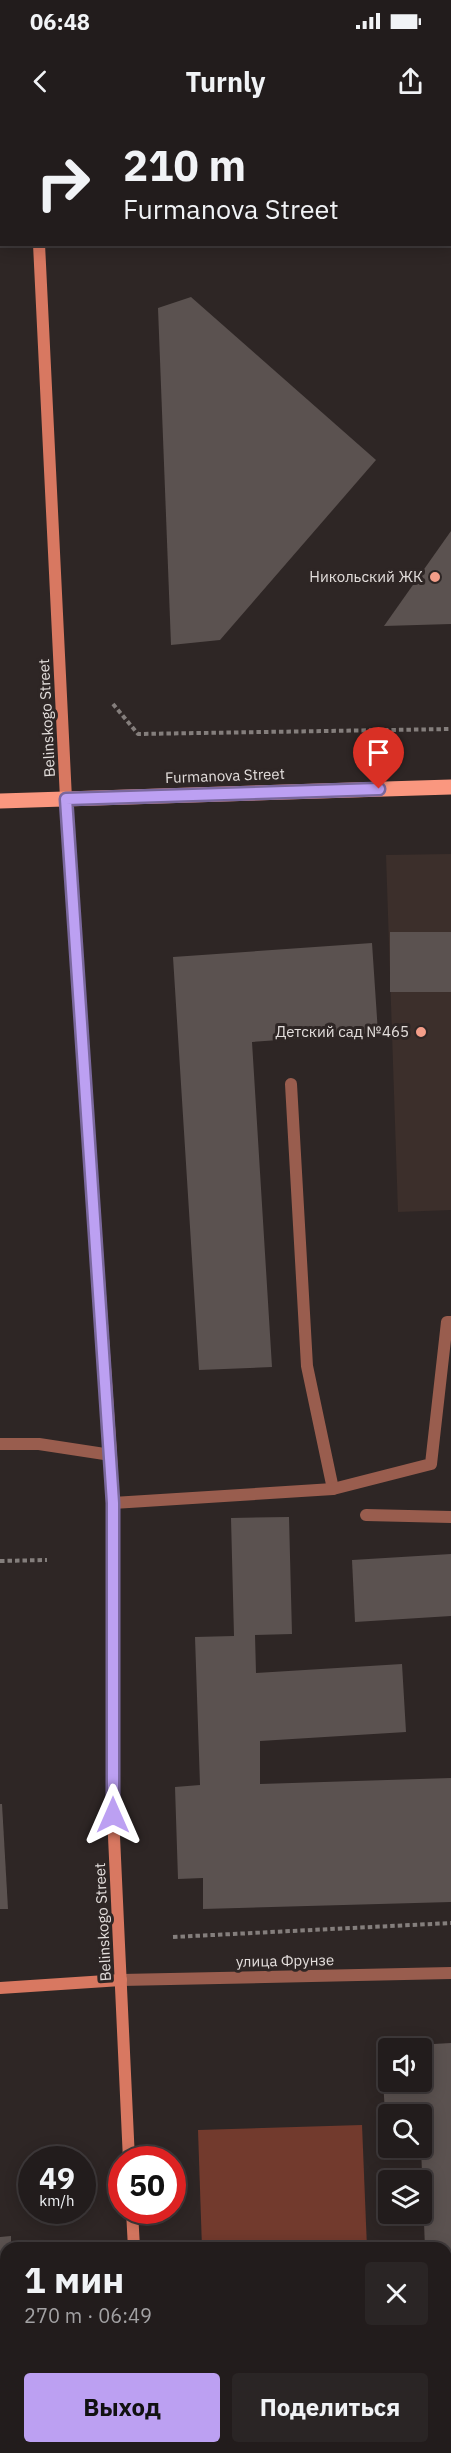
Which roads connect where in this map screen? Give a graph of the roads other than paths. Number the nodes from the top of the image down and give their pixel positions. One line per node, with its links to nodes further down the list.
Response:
1 (39, 246): 3 (main road, Belinskogo Street)
2 (451, 787): 3 (main road, Furmanova Street)
3 (66, 799): 4 (main road, Furmanova Street); 8 (main road, Belinskogo Street)
4 (0, 801)
5 (291, 1084): 9 (street)
6 (451, 1322): 9 (street)
7 (0, 1444): 8 (street)
8 (111, 1455): 10 (main road, Belinskogo Street)
9 (333, 1489): 10 (street)
10 (113, 1503): 14 (main road, Belinskogo Street)
11 (366, 1515): 12 (street)
12 (451, 1517)
13 (451, 1973): 14 (street, улица Фрунзе)
14 (120, 1980): 15 (main road); 16 (main road, Belinskogo Street)
15 (0, 1988)
16 (128, 2146)
17 (133, 2224): 18 (main road)
18 (134, 2242)

